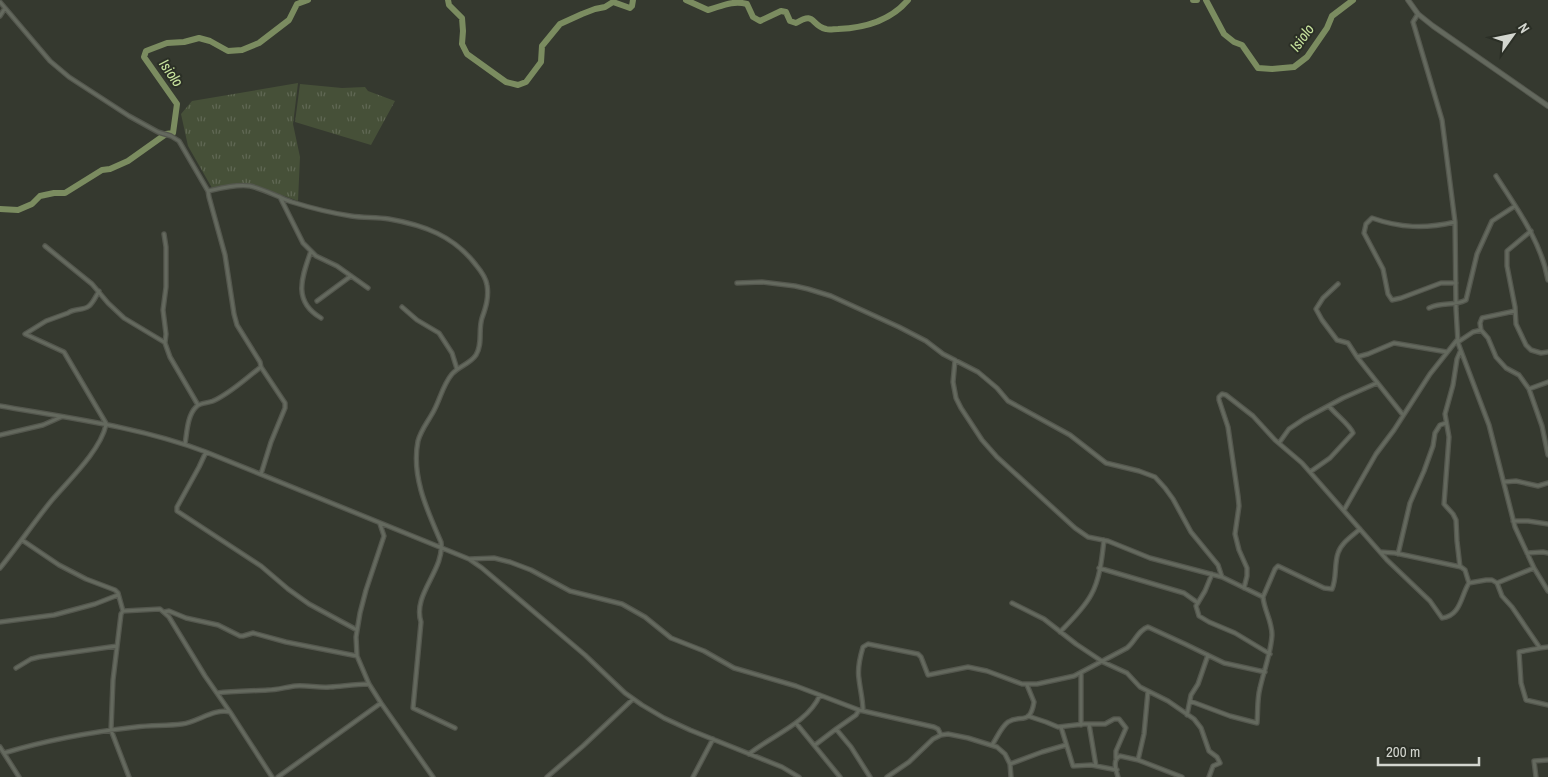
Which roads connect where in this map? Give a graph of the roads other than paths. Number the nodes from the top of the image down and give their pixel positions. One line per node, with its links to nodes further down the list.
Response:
1 (1408, 0): 4 (street)
2 (0, 2): 3 (street)
3 (5, 8): 5 (street); 8 (street)
4 (1418, 14): 6 (street); 11 (street)
5 (0, 16)
6 (1548, 106)
7 (1496, 176): 10 (street)
8 (208, 191): 9 (street); 37 (street)
9 (280, 197): 15 (street); 38 (street)
10 (1515, 206): 12 (street); 24 (street)
11 (1455, 222): 19 (street); 19 (street)
12 (1531, 231): 17 (street); 27 (street)
13 (164, 234): 31 (street)
14 (46, 246): 22 (street)
15 (311, 251): 16 (street); 28 (street)
16 (351, 276): 21 (street); 23 (street)
17 (1548, 280)
18 (737, 283): 36 (street)
19 (1456, 283): 24 (street)
20 (1338, 284): 35 (street)
21 (368, 288)
22 (99, 291): 31 (street); 48 (street)
23 (317, 301)
24 (1456, 305): 26 (street); 30 (street)
25 (402, 307): 38 (street)
26 (1429, 308)
27 (1515, 311): 29 (street); 34 (street)
28 (321, 318)
29 (1482, 330): 30 (street); 41 (street)
30 (1458, 341): 32 (street); 33 (street)
31 (165, 343): 42 (street)
32 (1447, 352): 35 (street); 46 (street)
33 (1461, 352): 47 (street); 56 (street)
34 (1548, 352)
35 (1357, 357): 40 (street)
36 (955, 360): 64 (street); 76 (street)
37 (261, 367): 42 (street); 55 (street)
38 (457, 369): 65 (street)
39 (1548, 382): 41 (street)
40 (1377, 383): 44 (street); 46 (street)
41 (1529, 389): 53 (street)
42 (198, 405): 51 (street)
43 (0, 406): 45 (street)
44 (1329, 406): 50 (street); 54 (street)
45 (62, 416): 48 (street); 49 (street)
46 (1403, 416): 58 (street)
47 (1446, 423): 69 (street); 71 (street)
48 (107, 425): 51 (street); 63 (street)
49 (0, 435)
50 (1279, 443): 54 (street); 79 (street)
51 (185, 444): 52 (street)
52 (206, 452): 55 (street); 88 (street)
53 (1548, 455)
54 (1310, 472): 58 (street)
55 (261, 474): 60 (street)
56 (1504, 482): 57 (street); 59 (street)
57 (1548, 483)
58 (1344, 510): 62 (street)
59 (1513, 521): 61 (street); 67 (street)
60 (380, 523): 65 (street); 88 (street)
61 (1548, 524)
62 (1360, 530): 66 (street); 82 (street)
63 (22, 540): 72 (street); 81 (street)
64 (1104, 540): 73 (street); 75 (street)
65 (442, 548): 70 (street); 117 (street)
66 (1380, 552): 69 (street); 77 (street)
67 (1527, 553): 68 (street); 74 (street)
68 (1548, 553)
69 (1398, 554): 71 (street)
70 (468, 559): 104 (street); 105 (street)
71 (1460, 567): 77 (street)
72 (0, 568)
73 (1099, 568): 84 (street); 89 (street)
74 (1534, 568): 78 (street); 80 (street)
75 (1212, 574): 76 (street); 84 (street)
76 (1222, 577): 79 (street)
77 (1469, 583): 78 (street)
78 (1497, 583): 91 (street)
79 (1244, 588): 82 (street)
80 (1548, 591)
81 (118, 594): 85 (street); 87 (street)
82 (1263, 597): 93 (street)
83 (1012, 603): 89 (street)
84 (1198, 604): 93 (street)
85 (123, 611): 86 (street); 90 (street)
86 (164, 612): 95 (street); 103 (street)
87 (0, 622)
88 (357, 630): 95 (street)
89 (1060, 632): 96 (street)
90 (117, 646): 97 (street); 119 (street)
91 (1540, 648): 92 (street); 108 (street)
92 (1548, 648)
93 (1270, 654): 98 (street)
94 (1208, 655): 96 (street); 98 (street); 106 (street)
95 (357, 656): 100 (street)
96 (1103, 662): 99 (street); 102 (street)
97 (16, 668)
98 (1265, 672): 106 (street)
99 (1080, 673): 101 (street); 115 (street)
100 (370, 684): 103 (street); 107 (street)
101 (1027, 685): 109 (street); 112 (street)
102 (1148, 691): 111 (street); 129 (street)
103 (217, 693): 110 (street)
104 (820, 695): 109 (street); 113 (street)
105 (633, 699): 121 (street); 140 (street)
106 (1190, 701): 111 (street)
107 (381, 703): 138 (street); 139 (street)
108 (1548, 704)
109 (861, 710): 118 (street); 120 (street)
110 (230, 712): 119 (street); 137 (street)
111 (1187, 715): 149 (street)
112 (1028, 716): 116 (street); 123 (street)
113 (796, 723): 122 (street); 127 (street)
114 (1089, 724): 115 (street); 128 (street); 132 (street)
115 (1081, 725): 116 (street)
116 (1061, 727): 124 (street)
117 (455, 728)
118 (836, 729): 122 (street); 144 (street)
119 (111, 730): 126 (street); 136 (street)
120 (941, 734): 123 (street); 134 (street)
121 (713, 739): 127 (street); 141 (street)
122 (815, 745): 143 (street)
123 (992, 745): 131 (street)
124 (1066, 745): 131 (street); 132 (street)
125 (0, 747): 126 (street)
126 (4, 753): 135 (street)
127 (749, 754): 142 (street)
128 (1116, 758): 129 (street); 133 (street)
129 (1138, 760): 148 (street)
130 (1548, 760): 150 (street)
131 (1010, 764): 146 (street)
132 (1096, 766): 133 (street)
133 (1117, 770): 147 (street)
134 (892, 776): 145 (street)
135 (19, 777)
136 (129, 777)
137 (272, 777)
138 (278, 777)
139 (434, 777)
140 (547, 777)
141 (693, 777)
142 (799, 777)
143 (840, 777)
144 (870, 777)
145 (887, 777)
146 (1011, 777)
147 (1118, 777)
148 (1182, 777)
149 (1209, 777)
150 (1536, 777)

